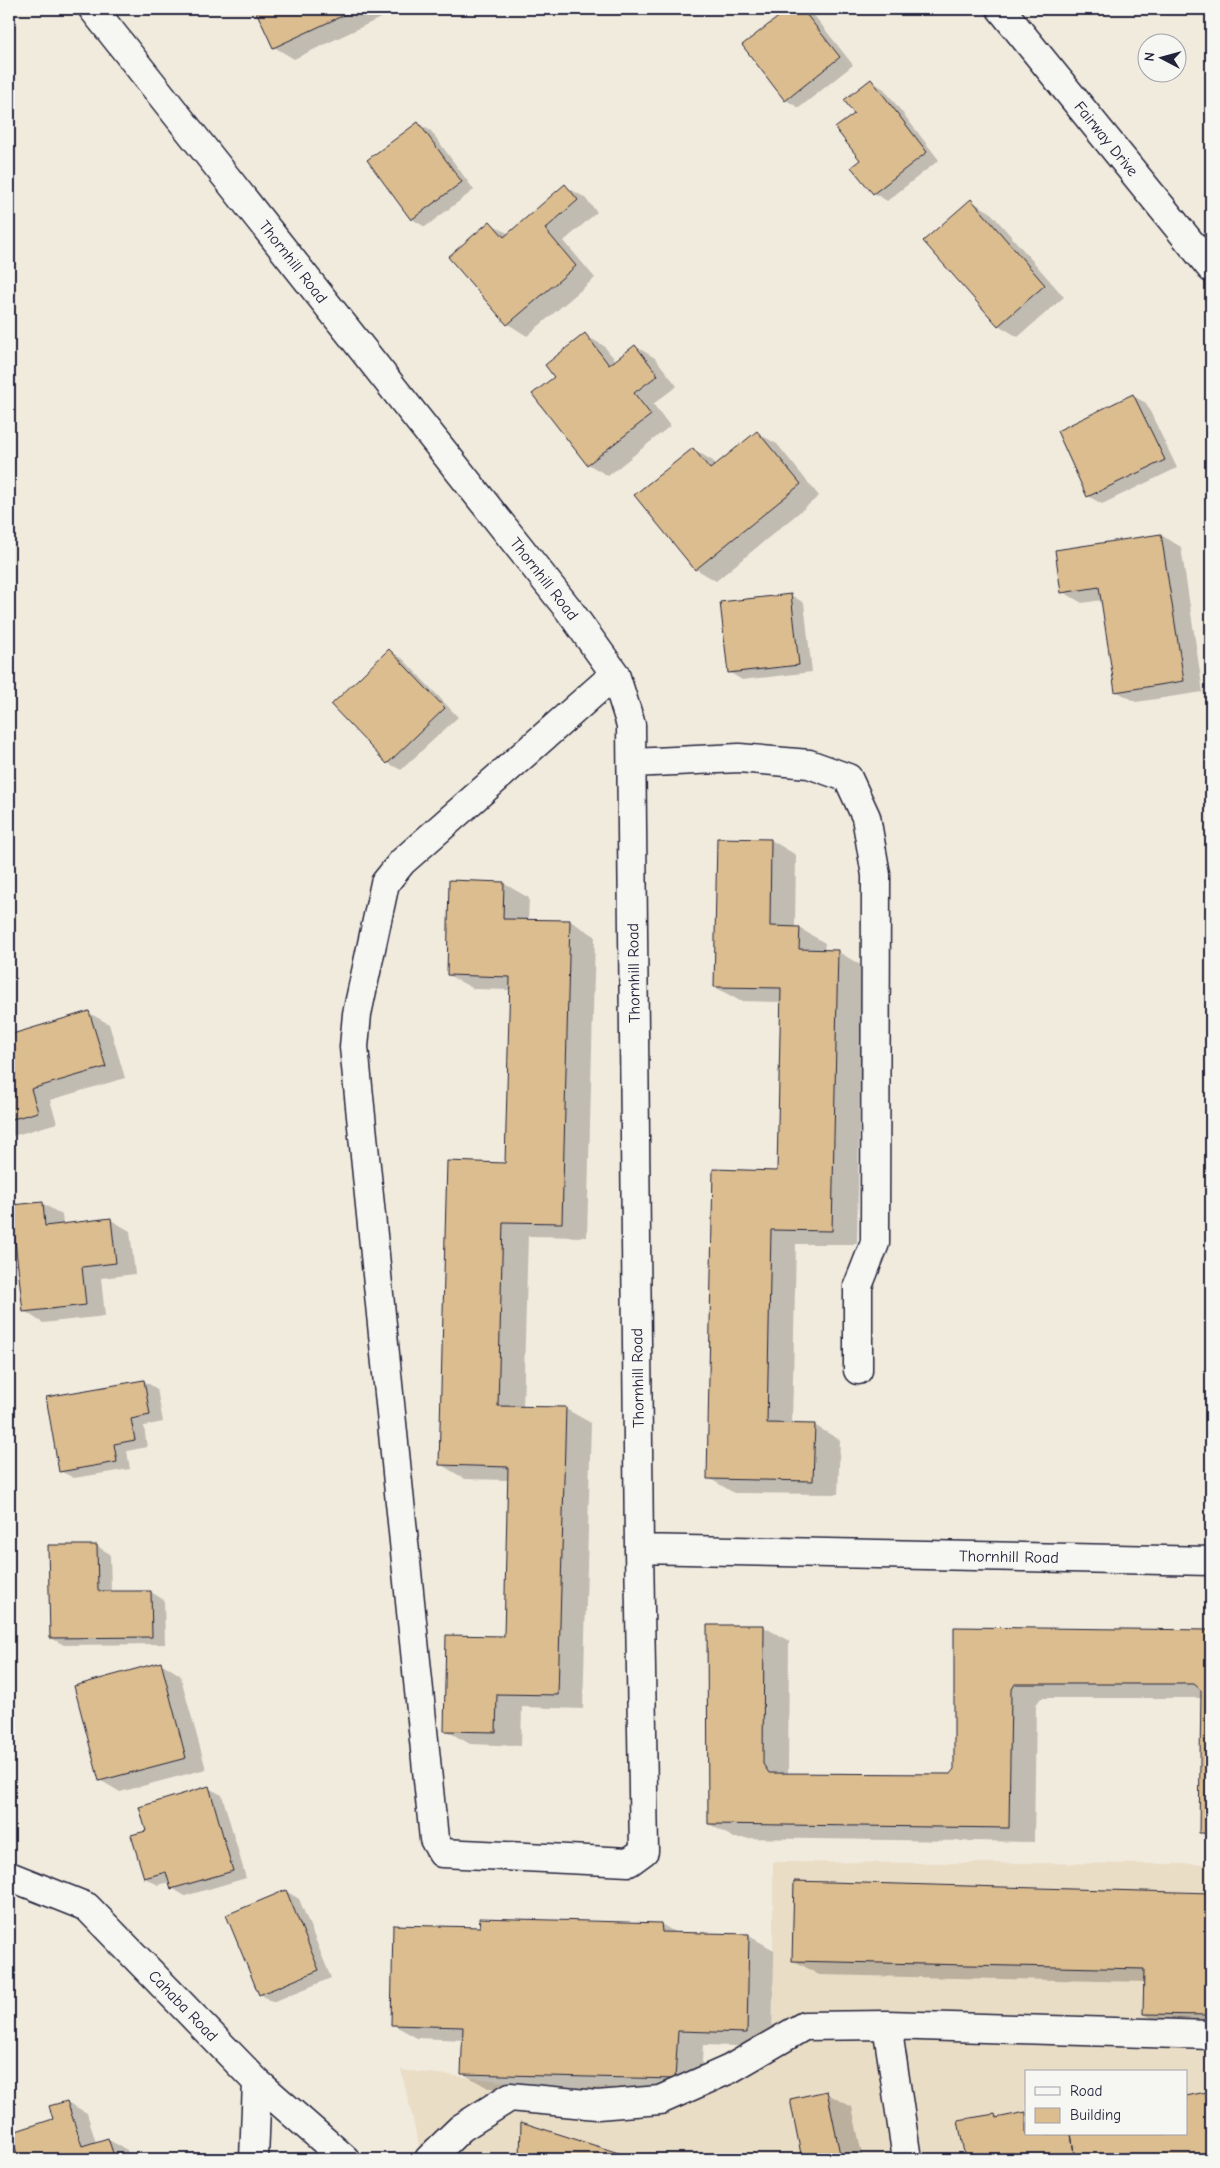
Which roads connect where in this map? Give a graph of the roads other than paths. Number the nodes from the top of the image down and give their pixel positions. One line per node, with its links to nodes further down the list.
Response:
1 (93, 9): 4 (street, Thornhill Road)
2 (1001, 9): 3 (street, Fairway Drive)
3 (1211, 268)
4 (616, 674): 5 (street, Thornhill Road); 7 (street)
5 (632, 763): 6 (street); 7 (street, Thornhill Road)
6 (858, 1370)
7 (639, 1548): 8 (street, Thornhill Road)
8 (1211, 1561)
9 (9, 1876): 12 (street, Cahaba Road)
10 (887, 2025): 11 (street); 15 (street); 16 (street)
11 (1211, 2035)
12 (257, 2082): 13 (street); 14 (street, Cahaba Road)
13 (254, 2159)
14 (344, 2159)
15 (429, 2159)
16 (908, 2159)

